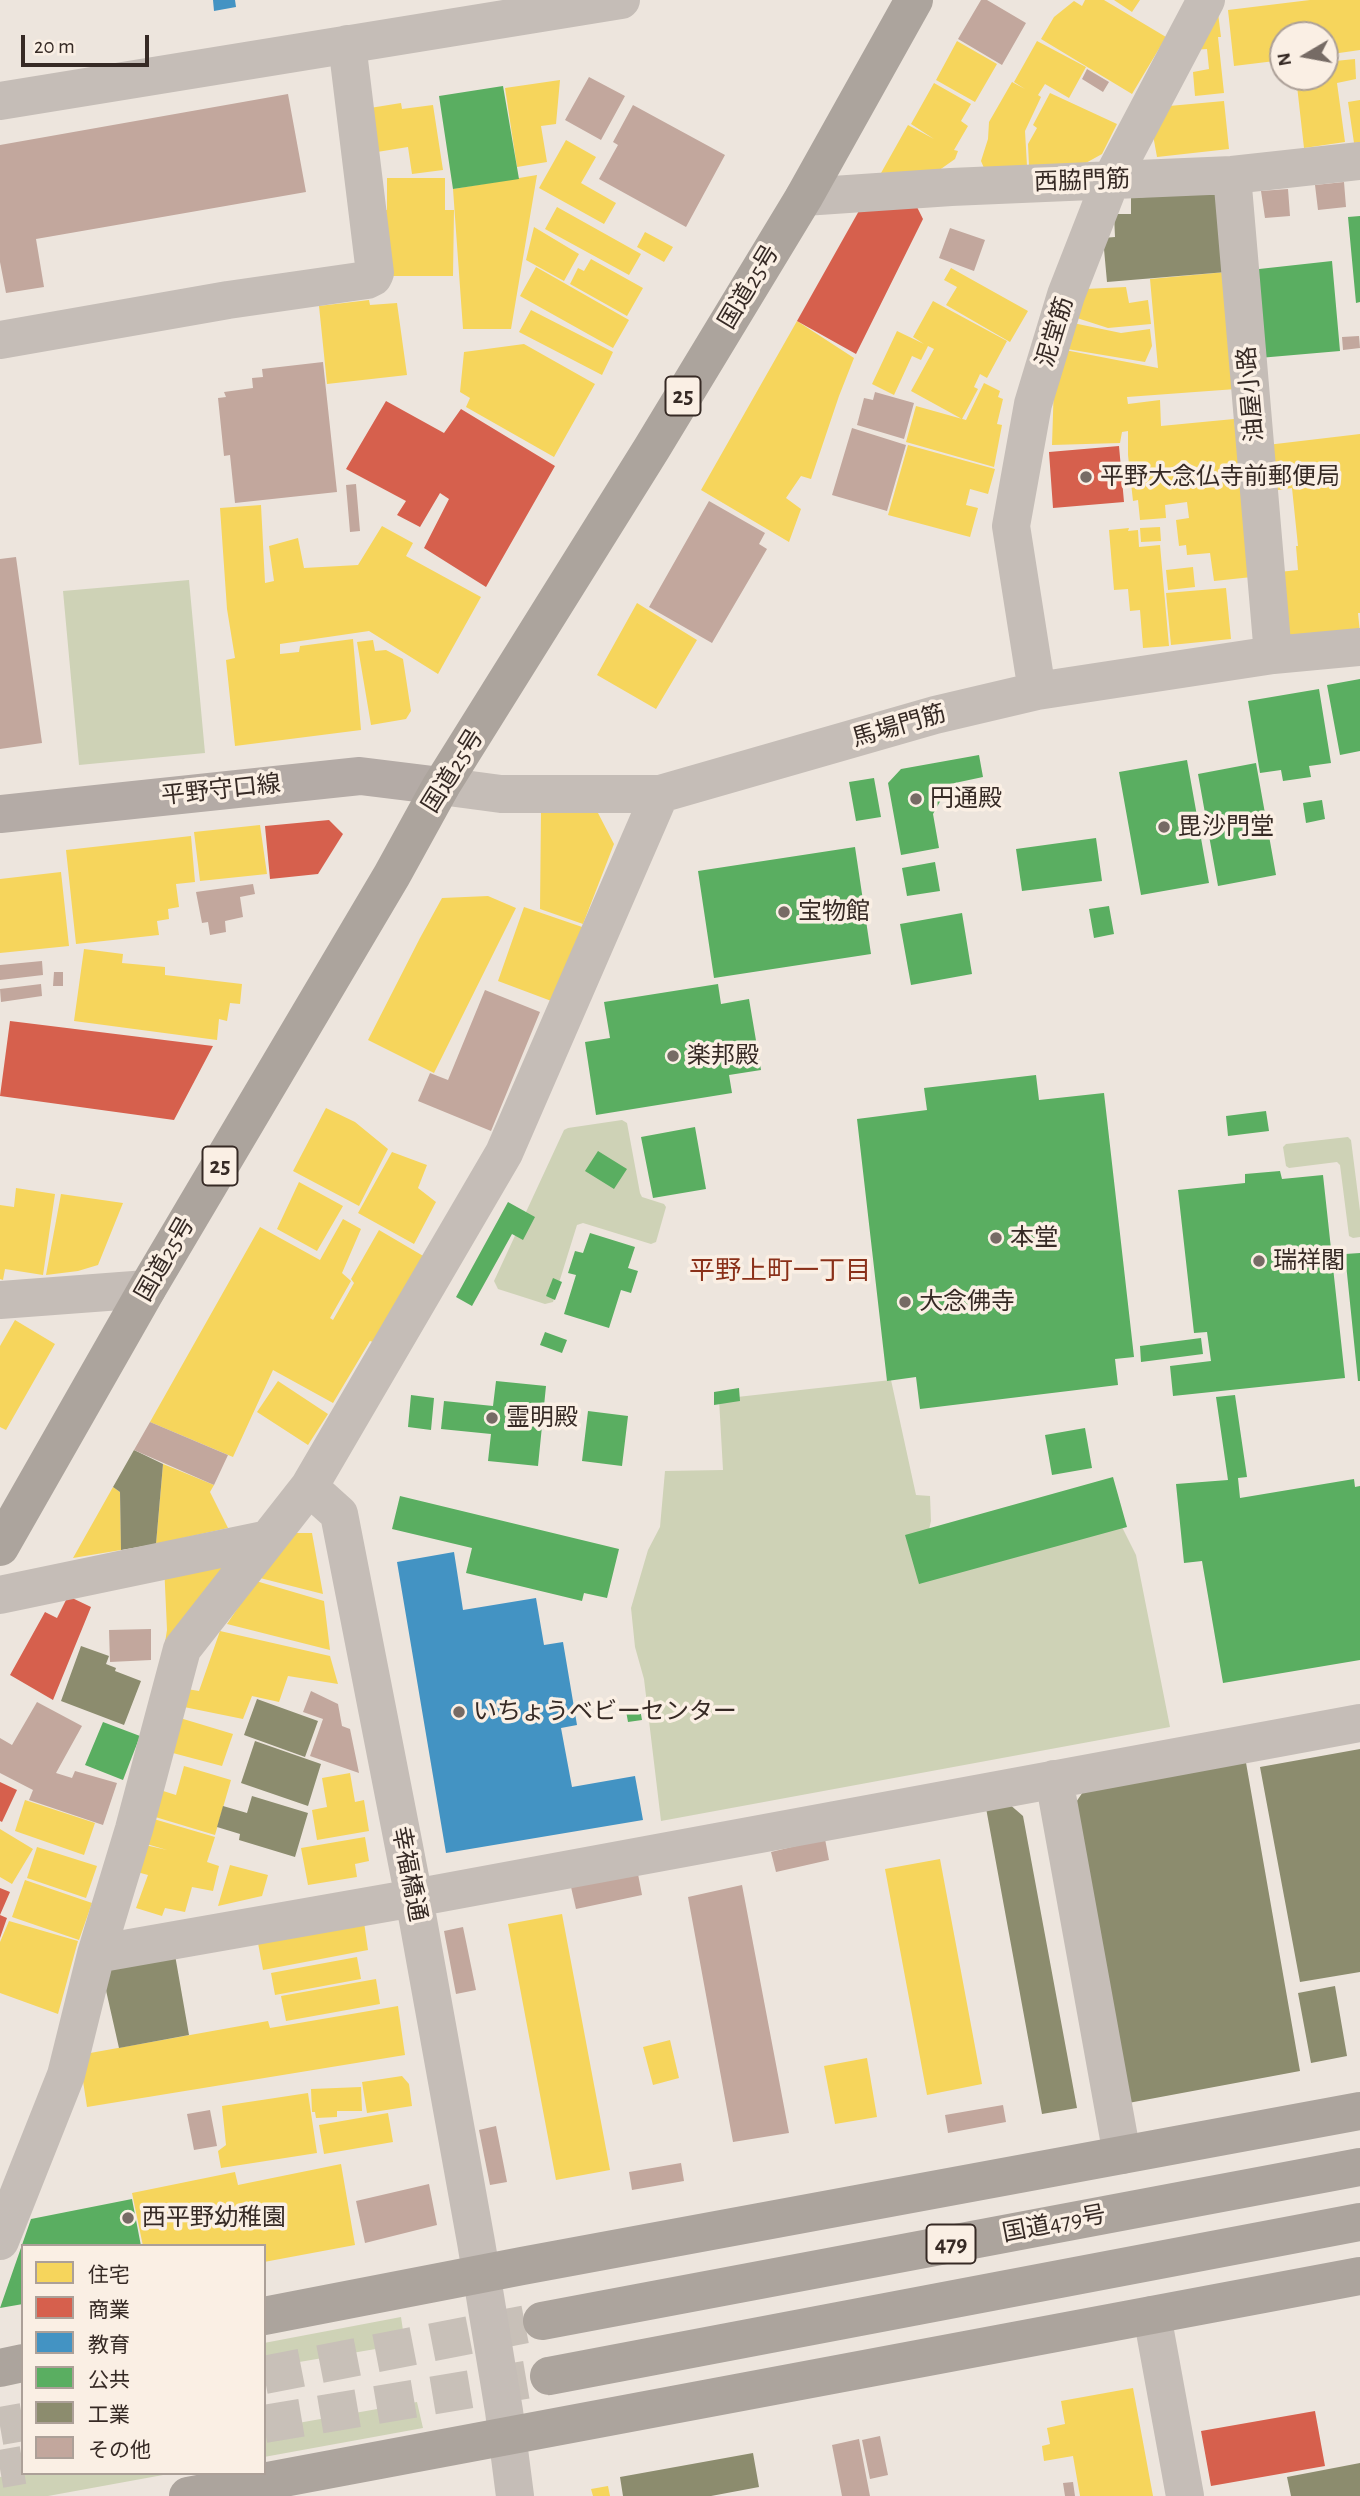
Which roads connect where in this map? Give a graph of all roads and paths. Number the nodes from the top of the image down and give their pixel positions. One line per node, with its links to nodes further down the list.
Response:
1 (621, 0): 4 (street)
2 (914, 0): 9 (highway, 国道25号 / 25)
3 (1206, 0): 8 (street, 泥堂筋)
4 (348, 44): 5 (street); 10 (street)
5 (0, 101)
6 (1360, 161): 7 (street, 西脇門筋)
7 (1232, 175): 8 (street, 西脇門筋); 12 (street, 油屋小路)
8 (1111, 180): 9 (street, 西脇門筋); 13 (street, 泥堂筋)
9 (804, 197): 14 (highway, 国道25号 / 25)
10 (0, 340)
11 (1360, 647): 12 (street, 馬場門筋)
12 (1273, 655): 13 (street, 馬場門筋)
13 (1037, 691): 15 (street, 馬場門筋)
14 (442, 786): 15 (street, 馬場門筋); 16 (main road, 平野守口線); 17 (highway, 国道25号 / 25)
15 (660, 794): 19 (street)
16 (0, 814)
17 (147, 1289): 18 (street); 21 (highway, 国道25号 / 25)
18 (0, 1300)
19 (309, 1487): 20 (street); 25 (street, 幸福橋通)
20 (268, 1539): 22 (street); 26 (street)
21 (0, 1547)
22 (0, 1595)
23 (1360, 1723): 24 (street)
24 (1054, 1779): 25 (street); 28 (street)
25 (414, 1898): 26 (street); 33 (street, 幸福橋通)
26 (96, 1954): 31 (street)
27 (1360, 2111): 28 (highway)
28 (1122, 2155): 33 (highway)
29 (1360, 2167): 36 (highway, 国道479号 / 479)
30 (1360, 2222): 39 (highway, 479)
31 (0, 2241)
32 (1360, 2276): 34 (highway)
33 (484, 2288): 35 (highway); 40 (street, 幸福橋通)
34 (1152, 2315): 40 (highway); 43 (street)
35 (266, 2316)
36 (541, 2321)
37 (21, 2363): 38 (highway)
38 (0, 2368)
39 (549, 2376)
40 (505, 2424): 41 (highway); 42 (street, 幸福橋通)
41 (188, 2496)
42 (515, 2496)
43 (1185, 2496)

